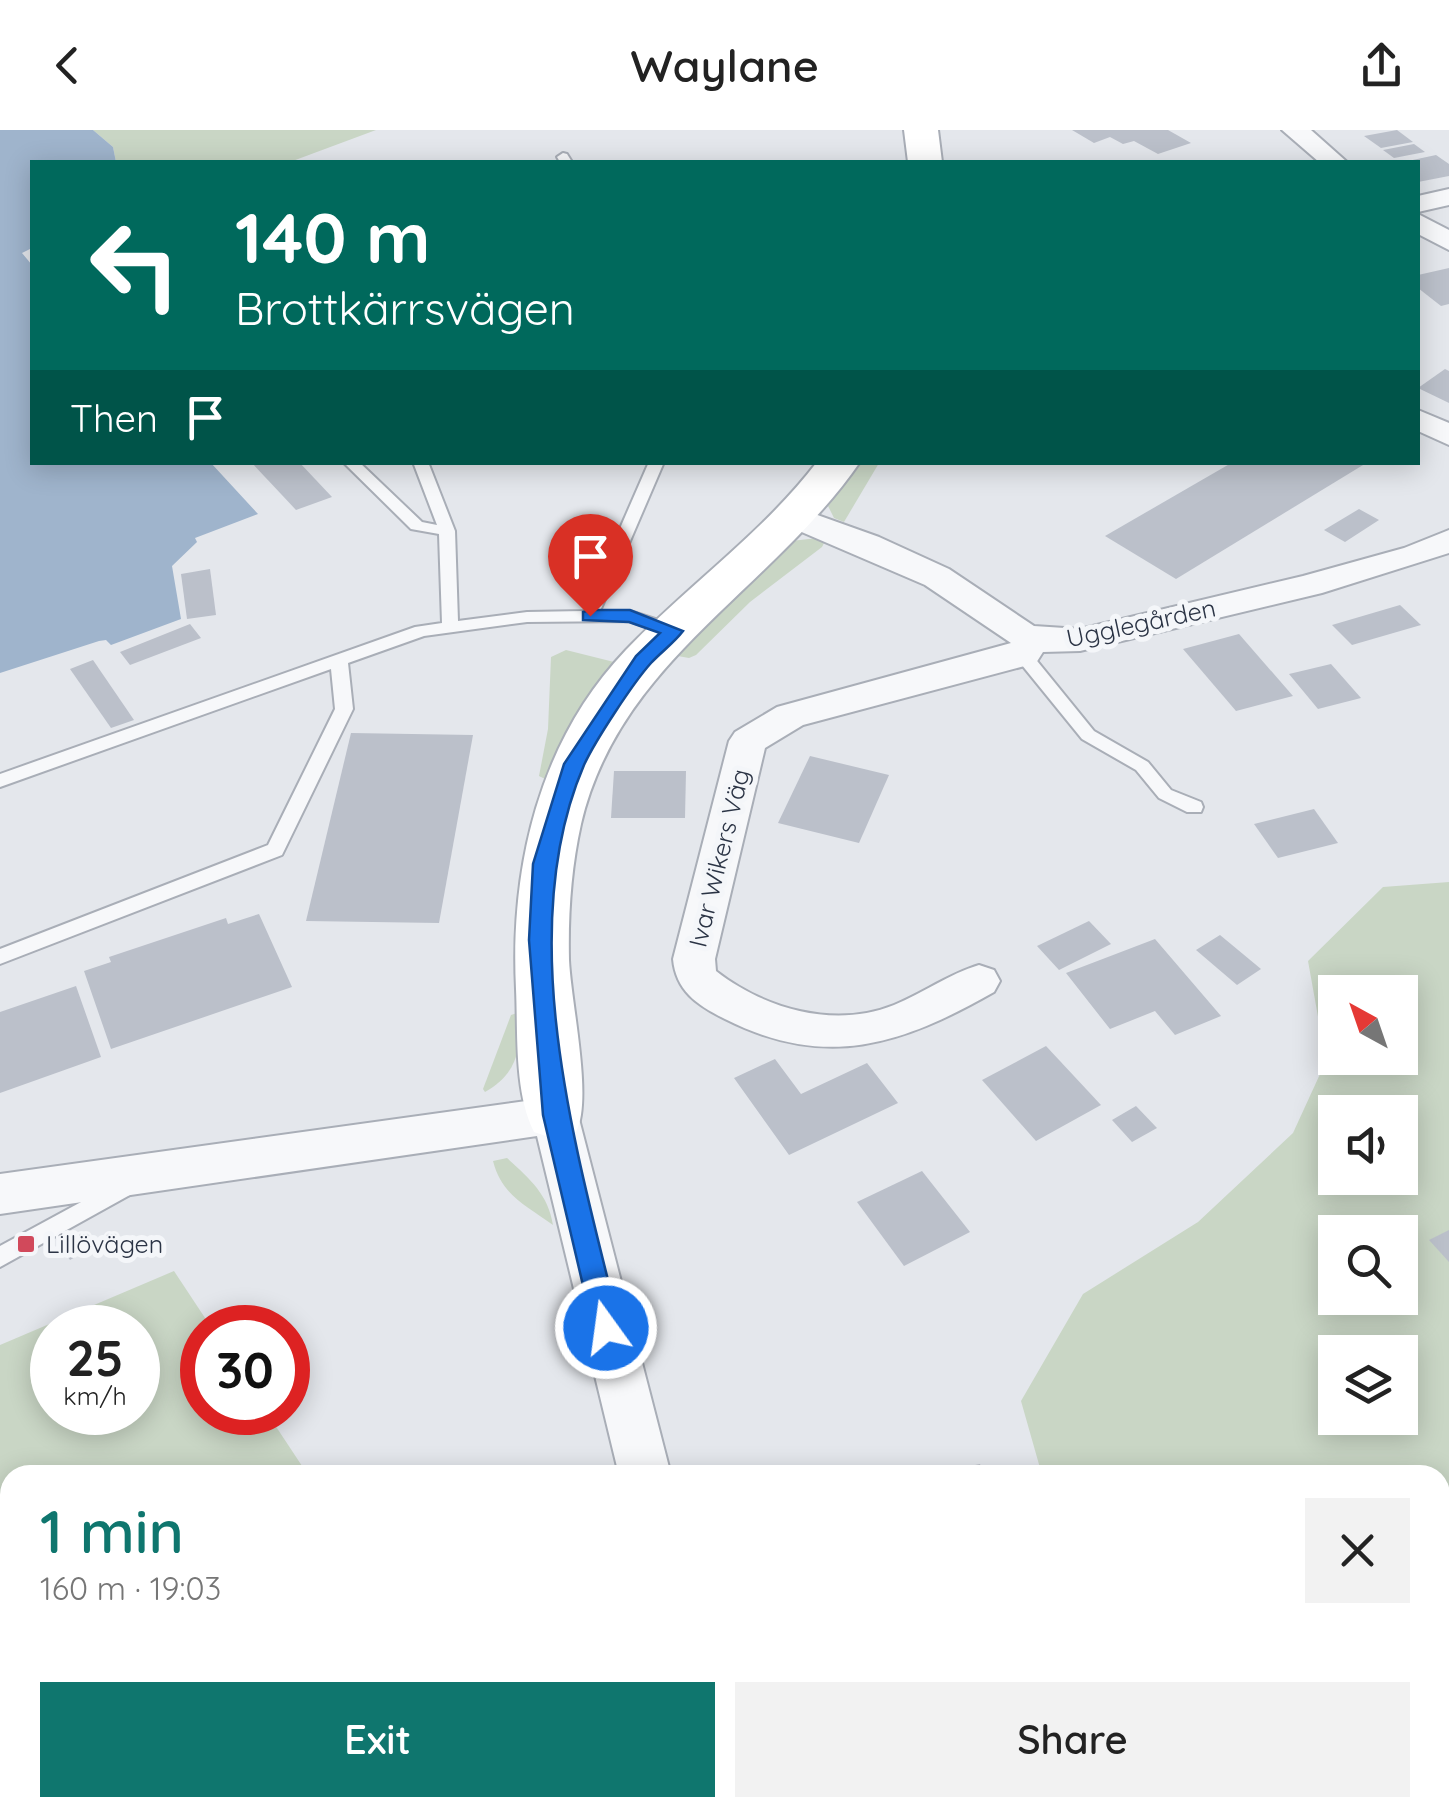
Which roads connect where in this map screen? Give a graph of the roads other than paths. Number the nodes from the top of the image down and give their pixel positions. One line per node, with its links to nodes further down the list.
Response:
1 (921, 130): 3 (street)
2 (1296, 130): 4 (street)
3 (925, 160)
4 (1332, 160)
5 (1449, 197): 6 (street)
6 (1420, 204)
7 (1420, 223): 8 (street)
8 (1449, 242)
9 (1420, 421): 10 (street)
10 (1449, 434)
11 (353, 465): 16 (lane)
12 (421, 465): 16 (lane)
13 (656, 465): 18 (lane)
14 (837, 465): 15 (street)
15 (795, 517): 20 (street); 21 (street, Ugglegården)
16 (446, 531): 19 (lane)
17 (1449, 540): 21 (street, Ugglegården)
18 (590, 616): 19 (lane); 20 (lane)
19 (450, 627): 22 (lane)
20 (674, 631): 27 (street)
21 (1028, 646): 24 (lane); 26 (street, Ivar Wikers Väg)
22 (339, 660): 23 (lane); 25 (lane)
23 (0, 781)
24 (1194, 807)
25 (0, 956)
26 (979, 982)
27 (555, 1115): 28 (street); 31 (street)
28 (157, 1169): 29 (street); 30 (lane)
29 (0, 1194)
30 (0, 1257)
31 (642, 1465)

